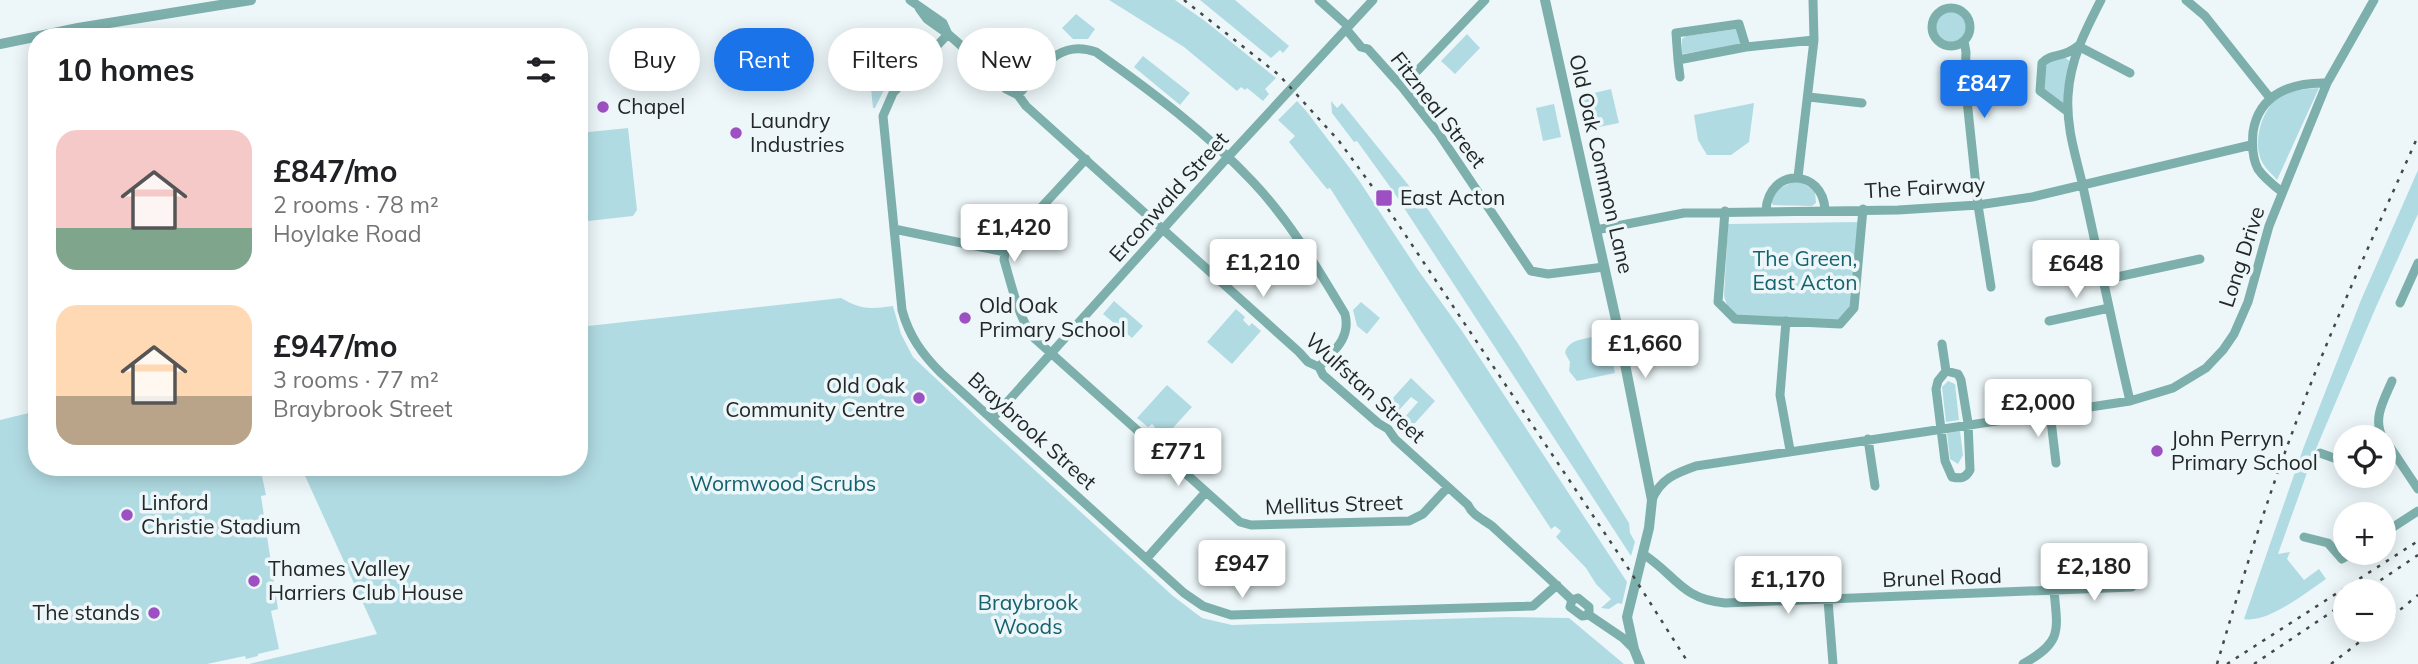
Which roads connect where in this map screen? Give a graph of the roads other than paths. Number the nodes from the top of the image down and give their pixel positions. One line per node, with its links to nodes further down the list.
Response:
1 (251, 0): 12 (street)
2 (910, 0): 14 (street, Wulfstan Street)
3 (1319, 0): 13 (street)
4 (1373, 0): 13 (street, Erconwald Street)
5 (1485, 0): 25 (street)
6 (1545, 0): 44 (street, Old Oak Common Lane)
7 (1813, 0): 16 (street)
8 (2101, 0): 19 (street)
9 (2186, 0): 28 (street)
10 (2374, 0): 24 (street, Long Drive)
11 (1942, 5): 17 (street); 17 (street)
12 (78, 28)
13 (1347, 28): 25 (street, Fitzneal Street); 32 (street, Erconwald Street)
14 (948, 34): 26 (street, Wulfstan Street); 42 (street, Braybrook Street)
15 (28, 38): 18 (street)
16 (1814, 40): 20 (street); 27 (street)
17 (1964, 41): 37 (street)
18 (0, 44)
19 (2078, 46): 22 (street); 30 (street); 30 (street)
20 (1746, 47): 21 (street); 21 (street)
21 (1678, 60): 23 (street)
22 (2130, 73)
23 (1680, 77)
24 (2327, 83): 28 (street); 36 (street, Long Drive)
25 (1402, 86): 48 (street, Fitzneal Street)
26 (1018, 95): 32 (street); 33 (street, Wulfstan Street)
27 (1809, 97): 29 (street); 34 (street)
28 (2270, 98): 31 (street)
29 (1862, 103)
30 (2068, 112): 35 (street)
31 (2251, 145): 35 (street, The Fairway); 36 (street)
32 (1227, 158): 43 (street, Erconwald Street); 57 (street)
33 (1086, 159): 43 (street, Wulfstan Street); 45 (street)
34 (1798, 177): 38 (street); 40 (street)
35 (2083, 186): 37 (street, The Fairway); 49 (street)
36 (2282, 192): 60 (street, Long Drive)
37 (1978, 205): 39 (street, The Fairway); 50 (street)
38 (1825, 209): 39 (street, The Fairway); 40 (street, The Fairway)
39 (1863, 209): 53 (street)
40 (1766, 210): 41 (street, The Fairway)
41 (1725, 211): 44 (street, The Fairway); 53 (street)
42 (894, 229): 45 (street); 62 (street, Braybrook Street)
43 (1162, 230): 56 (street, Erconwald Street); 57 (street, Wulfstan Street)
44 (1597, 230): 48 (street, Old Oak Common Lane)
45 (1005, 252): 56 (street, Mellitus Street)
46 (2200, 259): 49 (street)
47 (2418, 263): 51 (street)
48 (1604, 267): 76 (street, Old Oak Common Lane)
49 (2103, 279): 52 (street)
50 (1991, 287)
51 (2400, 303)
52 (2109, 308): 54 (street); 60 (street)
53 (1786, 321): 67 (street)
54 (2049, 321)
55 (1942, 344): 58 (street)
56 (1052, 352): 62 (street, Erconwald Street); 75 (street, Mellitus Street)
57 (1319, 367): 73 (street, Wulfstan Street)
58 (1946, 371): 63 (street); 65 (street)
59 (2392, 381): 64 (street)
60 (2130, 401): 61 (street, Long Drive)
61 (2050, 412): 63 (street, Long Drive); 71 (street)
62 (992, 419): 82 (street, Braybrook Street)
63 (1968, 424): 65 (street, Long Drive); 65 (street)
64 (2378, 425)
65 (1941, 428): 66 (street, Long Drive)
66 (1868, 439): 67 (street, Long Drive); 72 (street)
67 (1790, 450): 76 (street, Long Drive)
68 (2320, 453): 69 (street)
69 (2333, 458)
70 (2396, 458): 74 (street)
71 (2056, 463)
72 (1875, 486)
73 (1448, 488): 75 (street, Mellitus Street); 83 (street, Wulfstan Street)
74 (2418, 489)
75 (1205, 492): 82 (street)
76 (1651, 500): 81 (street, Old Oak Common Lane)
77 (2418, 511): 78 (street)
78 (2396, 525)
79 (2304, 537): 80 (street)
80 (2333, 549)
81 (1643, 554): 86 (street, Brunel Road); 87 (street, Old Oak Common Lane)
82 (1147, 558): 83 (street, Braybrook Street)
83 (1557, 585): 87 (street, Wulfstan Street)
84 (2132, 587): 85 (street, Brunel Road)
85 (2054, 591): 86 (street, Brunel Road); 90 (street)
86 (1828, 600): 89 (street)
87 (1634, 649): 88 (street, Old Oak Common Lane)
88 (1640, 664)
89 (1833, 664)
90 (2023, 664)

